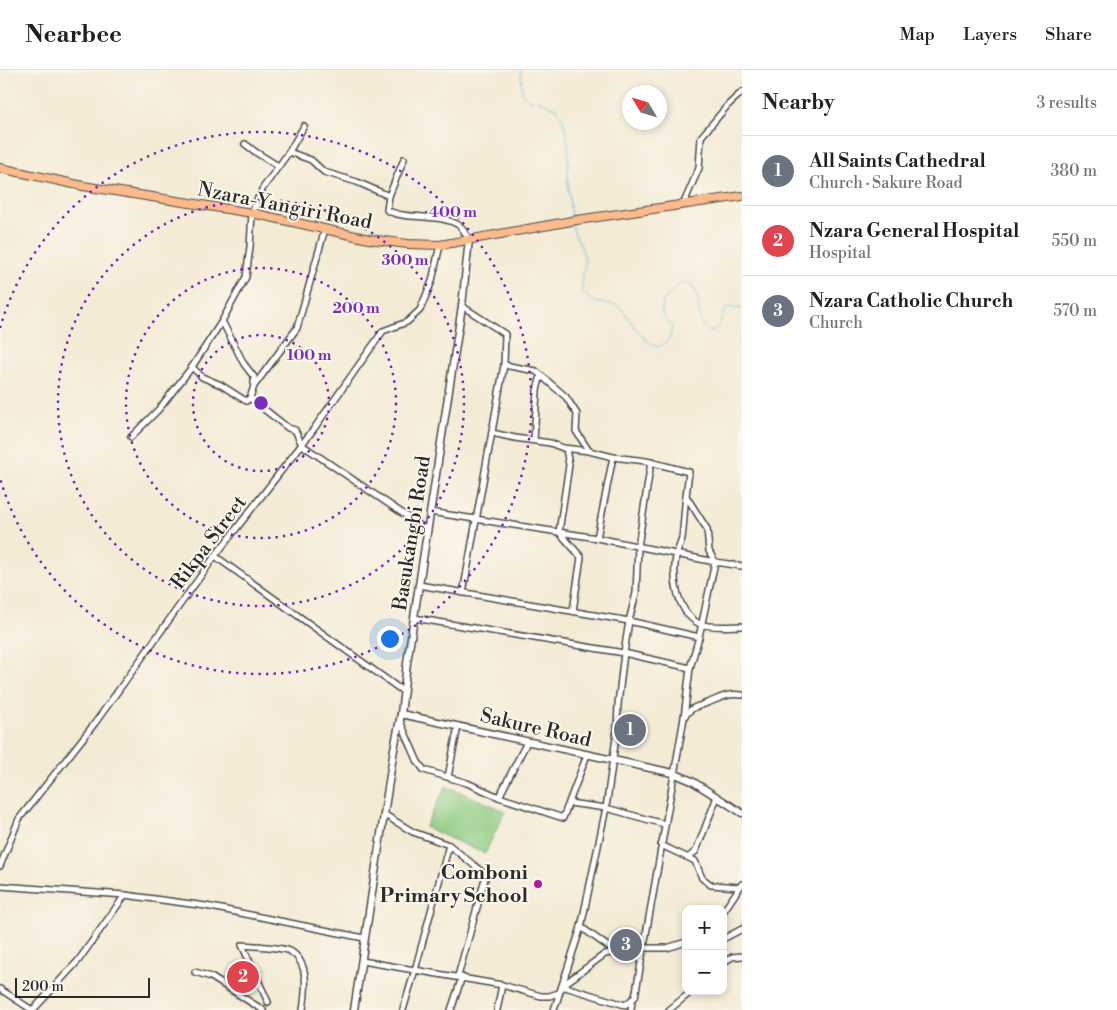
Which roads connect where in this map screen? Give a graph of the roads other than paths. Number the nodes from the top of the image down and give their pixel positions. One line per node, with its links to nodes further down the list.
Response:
1 (742, 92): 10 (street)
2 (304, 126): 4 (street)
3 (245, 144): 6 (street)
4 (289, 152): 6 (street); 8 (street)
5 (404, 159): 8 (street)
6 (278, 166): 11 (street)
7 (0, 168): 11 (main road, Nzara-Yangiri Road)
8 (389, 196): 13 (street)
9 (742, 196): 10 (main road, Nzara-Yangiri Road)
10 (683, 205): 13 (main road, Nzara-Yangiri Road)
11 (252, 214): 12 (main road, Nzara-Yangiri Road); 16 (street)
12 (325, 229): 14 (main road, Nzara-Yangiri Road); 20 (street)
13 (469, 239): 14 (main road, Nzara-Yangiri Road); 15 (street, Basukangbi Road)
14 (440, 245): 25 (street, Rikpa Street)
15 (462, 306): 17 (street); 31 (street, Basukangbi Road)
16 (222, 321): 18 (street); 20 (street)
17 (504, 365): 19 (street); 22 (street)
18 (192, 367): 21 (street); 23 (street)
19 (541, 376): 24 (street); 27 (street)
20 (254, 386): 21 (street)
21 (250, 398): 25 (street)
22 (492, 433): 24 (street); 32 (street)
23 (131, 437)
24 (534, 440): 26 (street)
25 (302, 445): 33 (street); 38 (street, Rikpa Street)
26 (566, 448): 27 (street); 34 (street)
27 (589, 451): 28 (street)
28 (613, 457): 29 (street); 35 (street)
29 (651, 462): 30 (street); 36 (street)
30 (686, 496): 37 (street); 39 (street)
31 (430, 512): 32 (street); 33 (street, Basukangbi Road)
32 (477, 519): 34 (street); 42 (street)
33 (427, 530): 41 (street, Basukangbi Road)
34 (560, 532): 35 (street); 43 (street)
35 (597, 538): 36 (street)
36 (638, 547): 37 (street); 45 (street)
37 (676, 554): 39 (street); 46 (street)
38 (214, 556): 51 (street); 72 (street, Rikpa Street)
39 (715, 562): 40 (street); 46 (street)
40 (742, 566)
41 (419, 585): 42 (street); 44 (street, Basukangbi Road)
42 (463, 593): 43 (street)
43 (573, 611): 45 (street)
44 (414, 618): 49 (street); 51 (street, Basukangbi Road)
45 (629, 620): 48 (street); 49 (street)
46 (701, 625): 47 (street); 48 (street)
47 (742, 626)
48 (699, 637): 50 (street)
49 (624, 653): 50 (street); 59 (street)
50 (690, 668): 54 (street)
51 (404, 692): 53 (street, Basukangbi Road)
52 (742, 695): 54 (street)
53 (401, 714): 55 (street, Basukangbi Road); 56 (street, Sakure Road)
54 (684, 718): 60 (street)
55 (400, 721): 61 (street); 67 (street, Basukangbi Road)
56 (458, 726): 57 (street, Sakure Road); 61 (street)
57 (527, 742): 58 (street, Sakure Road); 62 (street)
58 (587, 755): 59 (street, Sakure Road); 64 (street)
59 (612, 761): 60 (street, Sakure Road); 65 (street)
60 (673, 773): 63 (street, Sakure Road); 68 (street)
61 (448, 777): 62 (street)
62 (498, 797): 64 (street)
63 (717, 797): 66 (street, Sakure Road); 71 (street)
64 (569, 803): 65 (street)
65 (606, 808): 68 (street); 77 (street)
66 (742, 813)
67 (385, 815): 69 (street); 80 (street, Basukangbi Road)
68 (664, 824): 70 (street)
69 (449, 845): 88 (street); 90 (street)
70 (660, 845): 71 (street); 82 (street)
71 (690, 858): 74 (street)
72 (0, 866)
73 (0, 886): 75 (street)
74 (741, 886): 76 (street)
75 (125, 895): 80 (street); 98 (street)
76 (727, 906)
77 (581, 927): 83 (street); 92 (street)
78 (742, 929): 79 (street)
79 (727, 937)
80 (364, 938): 87 (street, Basukangbi Road)
81 (682, 943): 82 (street)
82 (643, 948): 85 (street)
83 (618, 954): 85 (street); 92 (street)
84 (742, 956): 86 (street)
85 (642, 957): 96 (street)
86 (727, 960)
87 (362, 961): 88 (street); 101 (street, Basukangbi Road)
88 (415, 970): 90 (street); 102 (street)
89 (195, 972): 99 (street)
90 (460, 976): 91 (street); 103 (street)
91 (502, 984): 94 (street); 104 (street)
92 (562, 986): 94 (street); 96 (street)
93 (0, 989): 98 (street)
94 (560, 992): 105 (street)
95 (687, 995): 107 (street)
96 (632, 1000): 106 (street)
97 (268, 1002): 100 (street)
98 (32, 1010)
99 (264, 1010)
100 (303, 1010)
101 (354, 1010)
102 (403, 1010)
103 (451, 1010)
104 (498, 1010)
105 (554, 1010)
106 (632, 1010)
107 (669, 1010)

